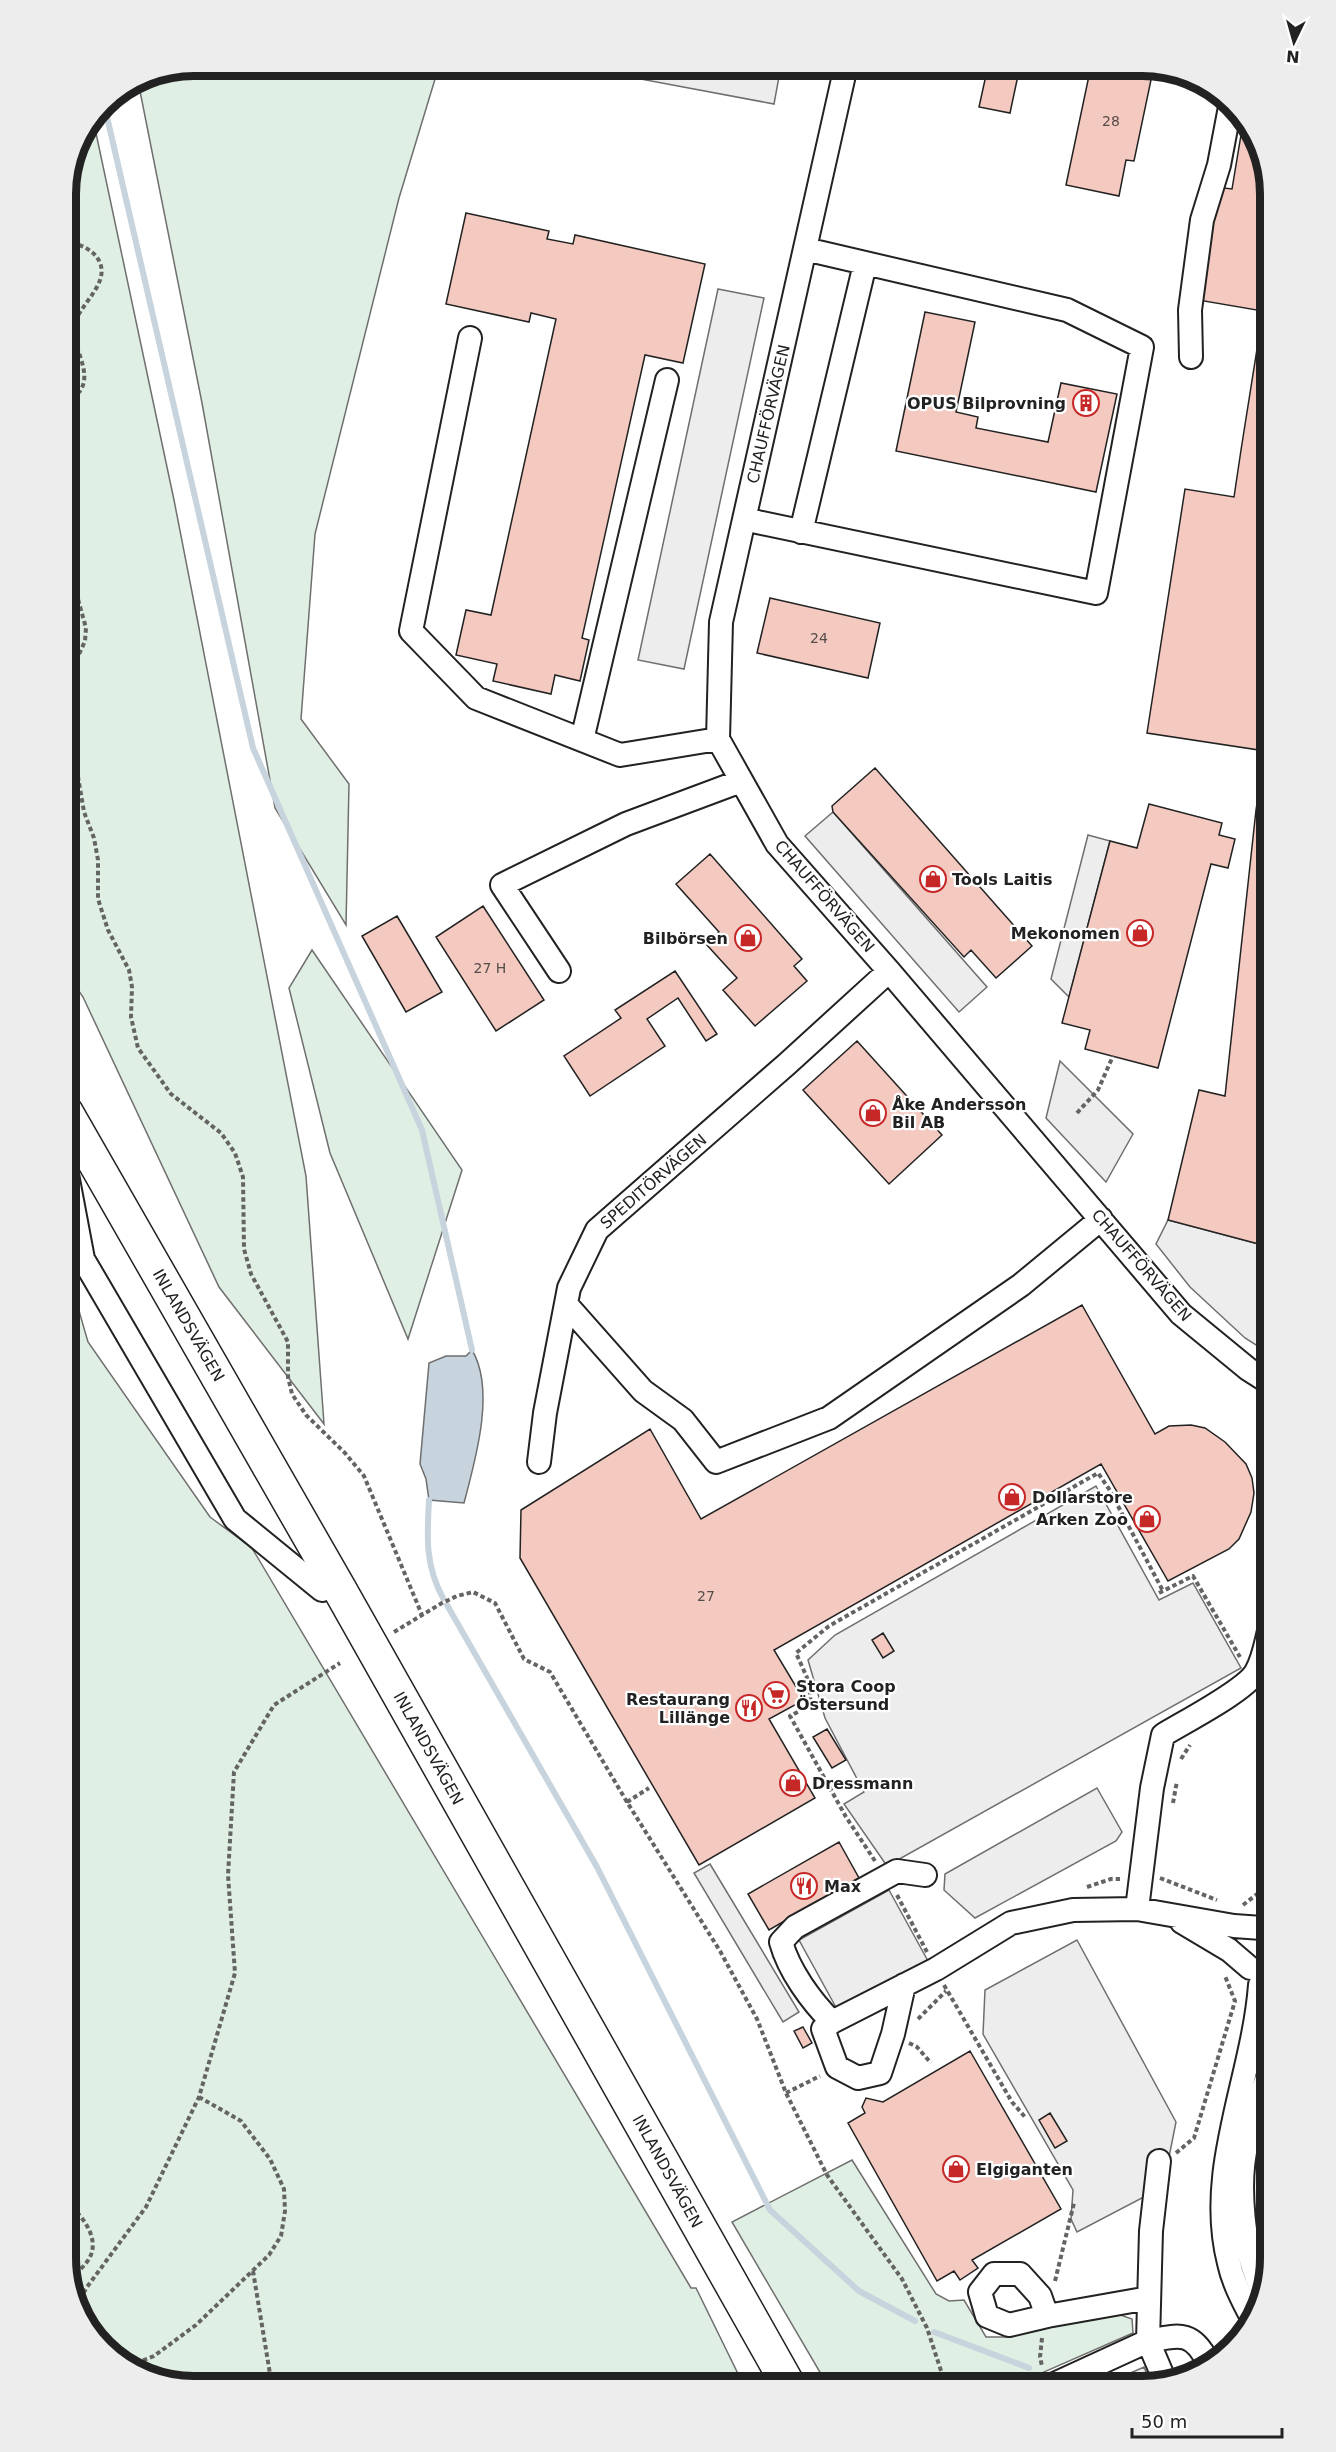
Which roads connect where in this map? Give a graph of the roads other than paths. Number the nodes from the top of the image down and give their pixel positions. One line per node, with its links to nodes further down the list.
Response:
1 (844, 77): 3 (street, CHAUFFÖRVÄGEN)
2 (1228, 115): 6 (street)
3 (805, 249): 4 (street); 8 (street, CHAUFFÖRVÄGEN)
4 (865, 264): 9 (street); 9 (street)
5 (470, 338): 11 (street)
6 (1191, 357)
7 (667, 380): 11 (street)
8 (745, 517): 9 (street); 10 (street, CHAUFFÖRVÄGEN)
9 (801, 532)
10 (718, 739): 11 (street); 12 (street, CHAUFFÖRVÄGEN)
11 (582, 740)
12 (741, 781): 13 (street); 14 (street, CHAUFFÖRVÄGEN)
13 (559, 971)
14 (890, 971): 17 (street, CHAUFFÖRVÄGEN); 19 (street, SPEDITÖRVÄGEN)
15 (77, 1130): 42 (highway, INLANDSVÄGEN)
16 (77, 1163): 22 (highway, INLANDSVÄGEN)
17 (1101, 1219): 19 (street); 20 (street, CHAUFFÖRVÄGEN)
18 (76, 1225): 22 (street)
19 (566, 1304): 21 (street, SPEDITÖRVÄGEN)
20 (1260, 1377)
21 (539, 1462)
22 (322, 1590): 41 (highway, INLANDSVÄGEN)
23 (1260, 1662): 25 (street)
24 (925, 1875): 31 (street)
25 (1137, 1909): 26 (street); 30 (street)
26 (1168, 1914): 27 (street); 29 (street)
27 (1260, 1925)
28 (1260, 1932): 29 (street)
29 (1260, 1981): 36 (street)
30 (904, 1985): 31 (street); 31 (street)
31 (832, 2022)
32 (1260, 2100): 34 (street)
33 (1159, 2161): 35 (street)
34 (1257, 2279)
35 (1149, 2298): 37 (street); 38 (street)
36 (1248, 2308)
37 (1047, 2316)
38 (1148, 2341): 39 (street); 40 (street); 43 (street)
39 (1206, 2356)
40 (1162, 2373)
41 (759, 2376)
42 (783, 2376)
43 (1072, 2376)

